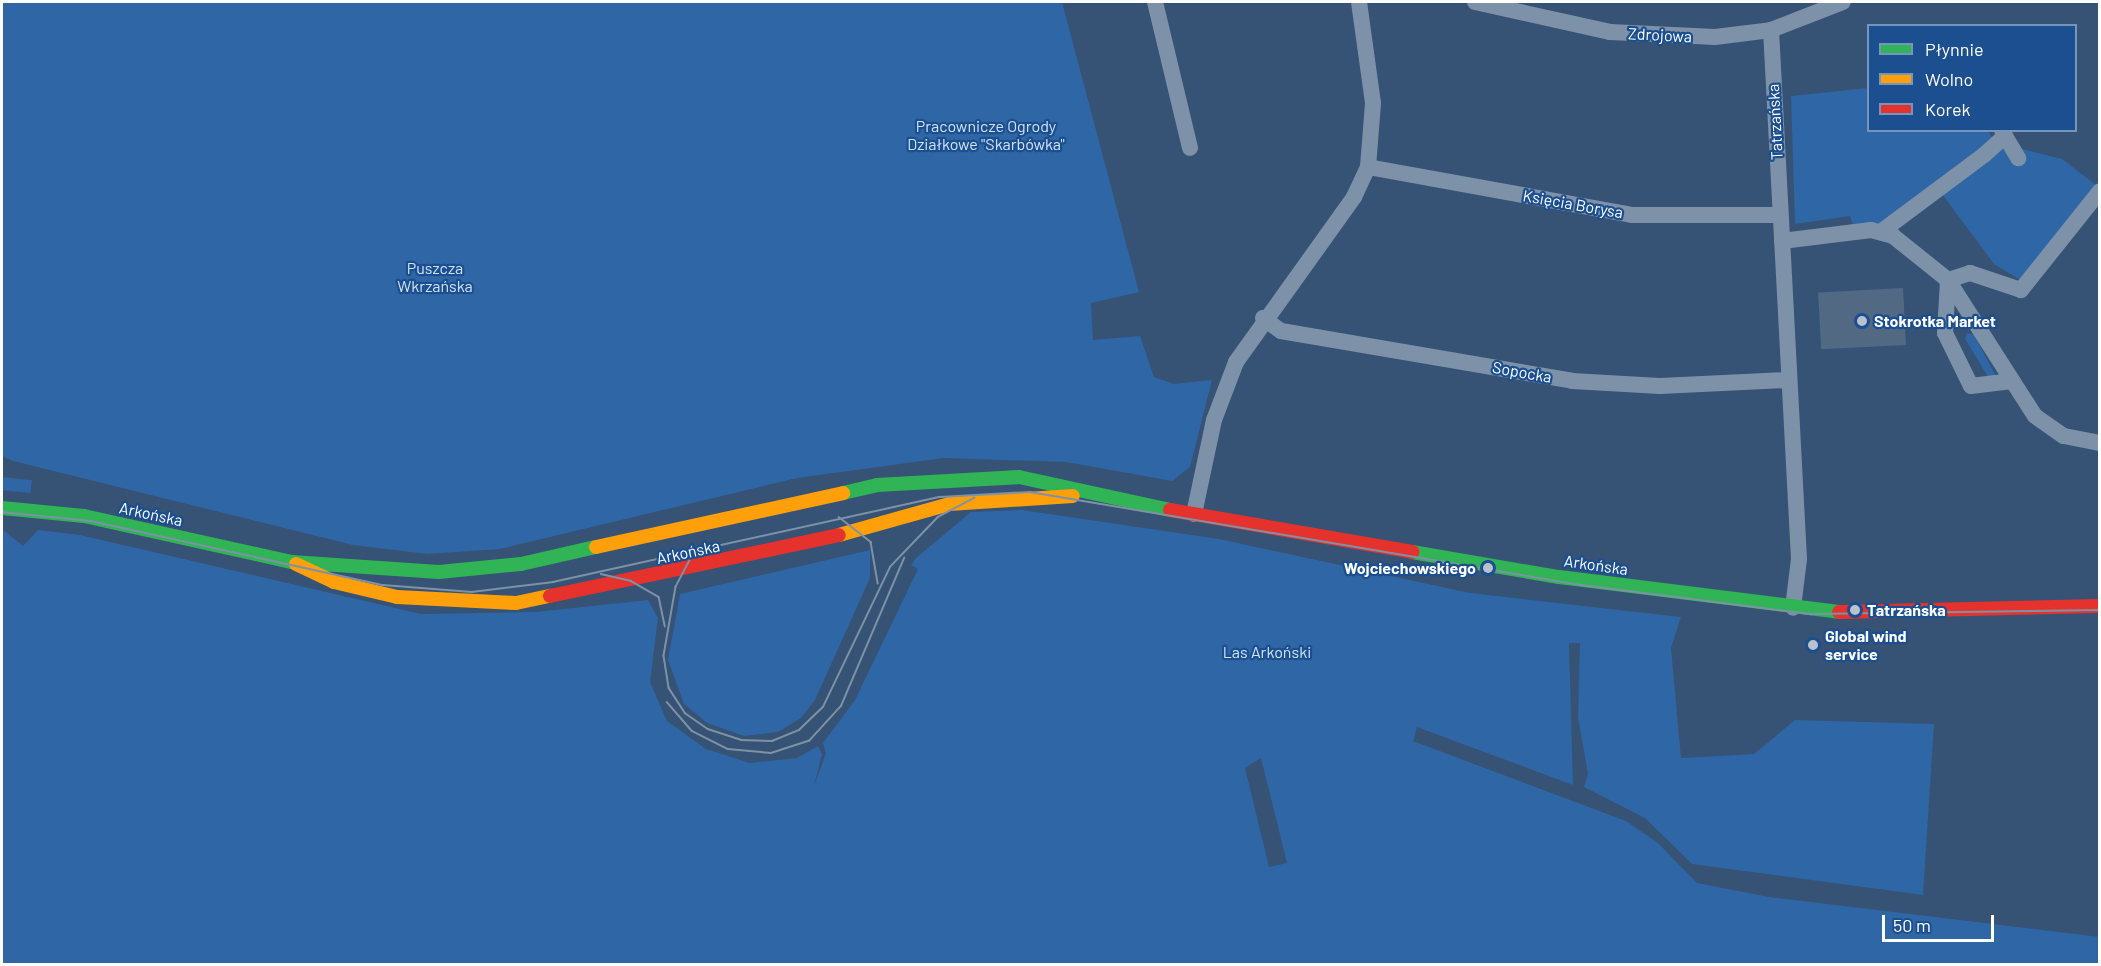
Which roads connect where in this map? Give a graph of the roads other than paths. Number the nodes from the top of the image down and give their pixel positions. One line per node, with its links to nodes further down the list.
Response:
1 (1155, 2): 7 (street)
2 (1359, 2): 9 (street)
3 (1475, 2): 5 (street, Zdrojowa)
4 (1843, 2): 5 (street, Zdrojowa)
5 (1771, 30): 11 (street, Tatrzańska)
6 (2004, 133): 8 (street); 12 (street)
7 (1190, 148)
8 (2018, 158)
9 (1368, 167): 11 (street, Księcia Borysa); 15 (street)
10 (2100, 191): 14 (street)
11 (1780, 214): 13 (street, Tatrzańska)
12 (1882, 231): 13 (street); 14 (street)
13 (1782, 241): 16 (street, Tatrzańska)
14 (1948, 280): 17 (street); 17 (street)
15 (1263, 318): 16 (street, Sopocka); 21 (street)
16 (1789, 380): 24 (street, Tatrzańska)
17 (2010, 381): 18 (street)
18 (2100, 443)
19 (1092, 496): 21 (street, Arkońska); 22 (street, Arkońska); 22 (street, Arkońska)
20 (2, 508): 22 (street, Arkońska)
21 (1194, 514): 24 (street, Arkońska)
22 (292, 562)
23 (2100, 606): 24 (street, Arkońska)
24 (1793, 608)

